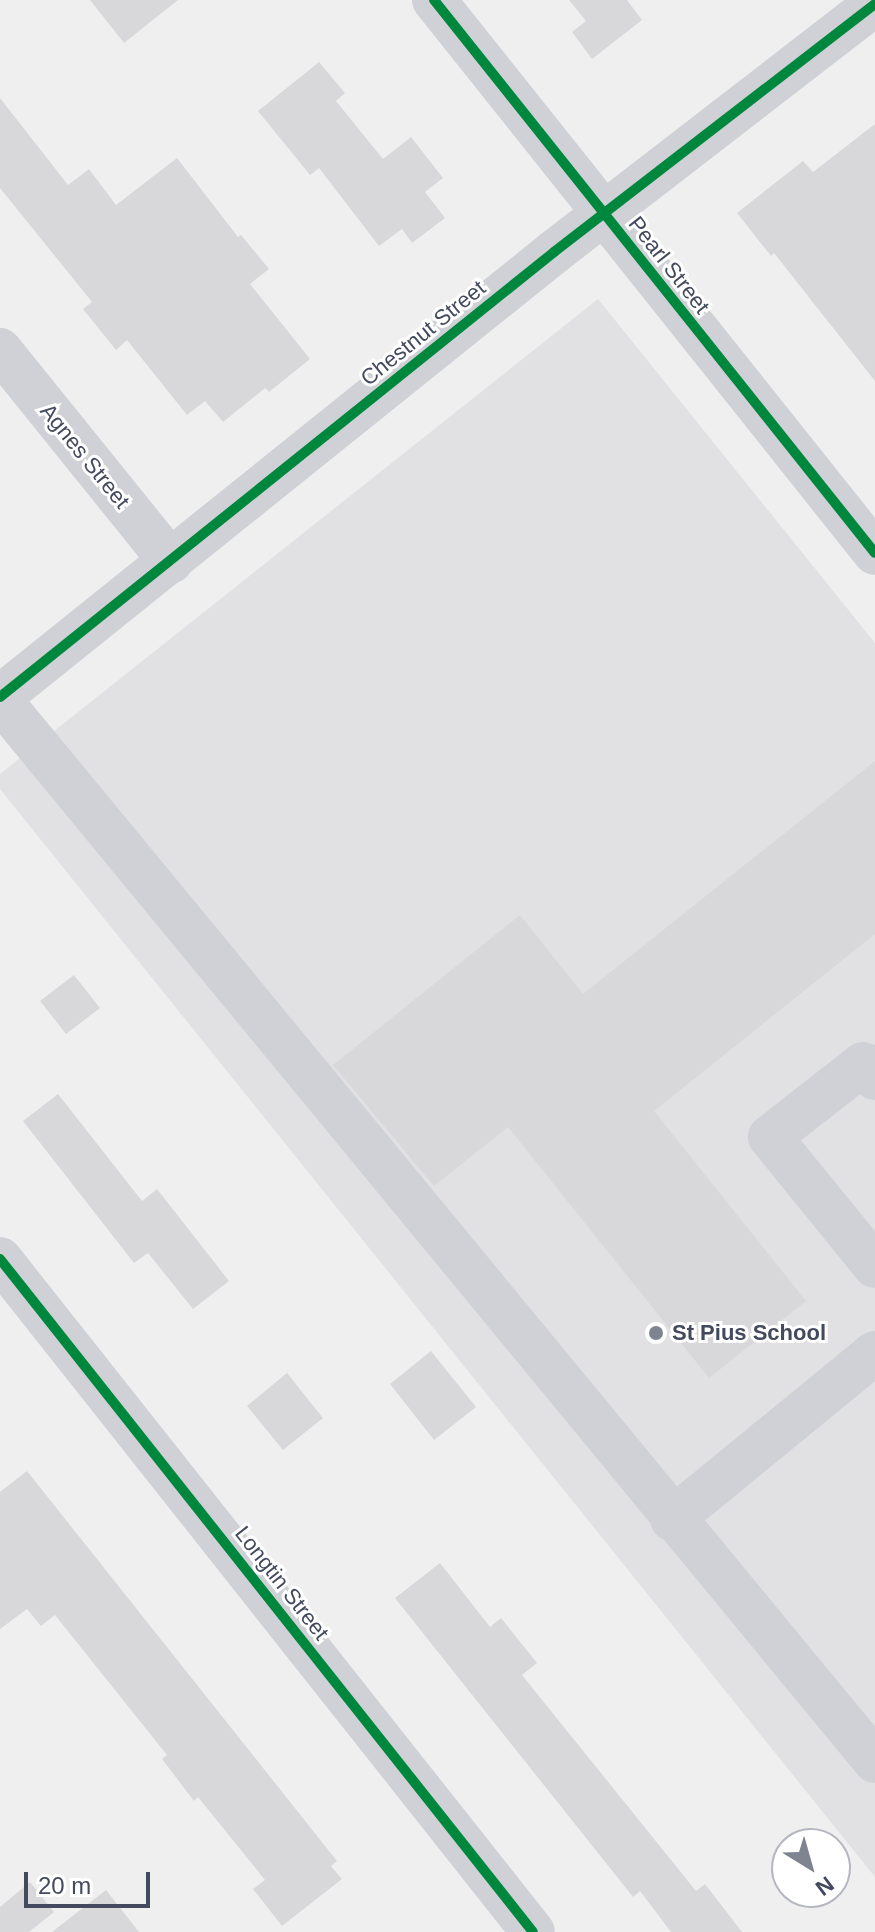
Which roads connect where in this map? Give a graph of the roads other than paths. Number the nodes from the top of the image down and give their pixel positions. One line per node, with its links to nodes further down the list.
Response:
1 (434, 0): 3 (street, Pearl Street)
2 (875, 4): 3 (street, Chestnut Street)
3 (604, 214): 5 (street, Pearl Street); 6 (street, Chestnut Street)
4 (0, 350): 6 (street, Agnes Street)
5 (875, 553)
6 (171, 562): 7 (street, Chestnut Street)
7 (0, 699): 12 (street)
8 (875, 1078): 10 (street)
9 (0, 1259): 14 (street, Longtin Street)
10 (875, 1266)
11 (875, 1353): 12 (street)
12 (672, 1519): 13 (street)
13 (875, 1761)
14 (533, 1932)

